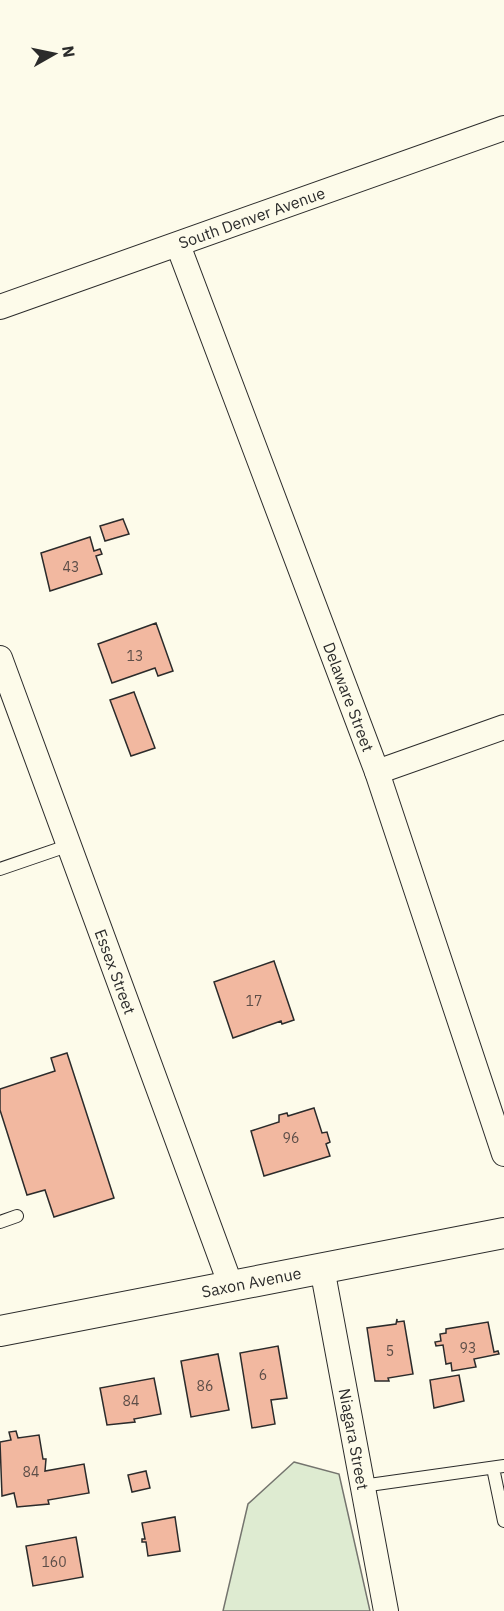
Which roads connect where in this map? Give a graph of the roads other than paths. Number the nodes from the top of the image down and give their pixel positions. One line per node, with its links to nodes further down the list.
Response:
1 (504, 128): 2 (street, South Denver Avenue)
2 (178, 245): 3 (street, South Denver Avenue); 6 (street, Delaware Street)
3 (0, 307)
4 (0, 658): 7 (street, Essex Street)
5 (504, 728): 6 (street)
6 (377, 772): 9 (street, Delaware Street)
7 (70, 845): 8 (lane); 14 (street, Essex Street)
8 (0, 869)
9 (504, 1154)
10 (17, 1216): 11 (lane)
11 (0, 1222)
12 (504, 1233): 13 (street, Saxon Avenue)
13 (322, 1268): 14 (street, Saxon Avenue); 17 (street, Niagara Street)
14 (231, 1286): 15 (street, Saxon Avenue)
15 (0, 1331)
16 (499, 1467): 17 (lane); 18 (lane)
17 (362, 1486): 19 (street, Niagara Street)
18 (504, 1521)
19 (386, 1611)

